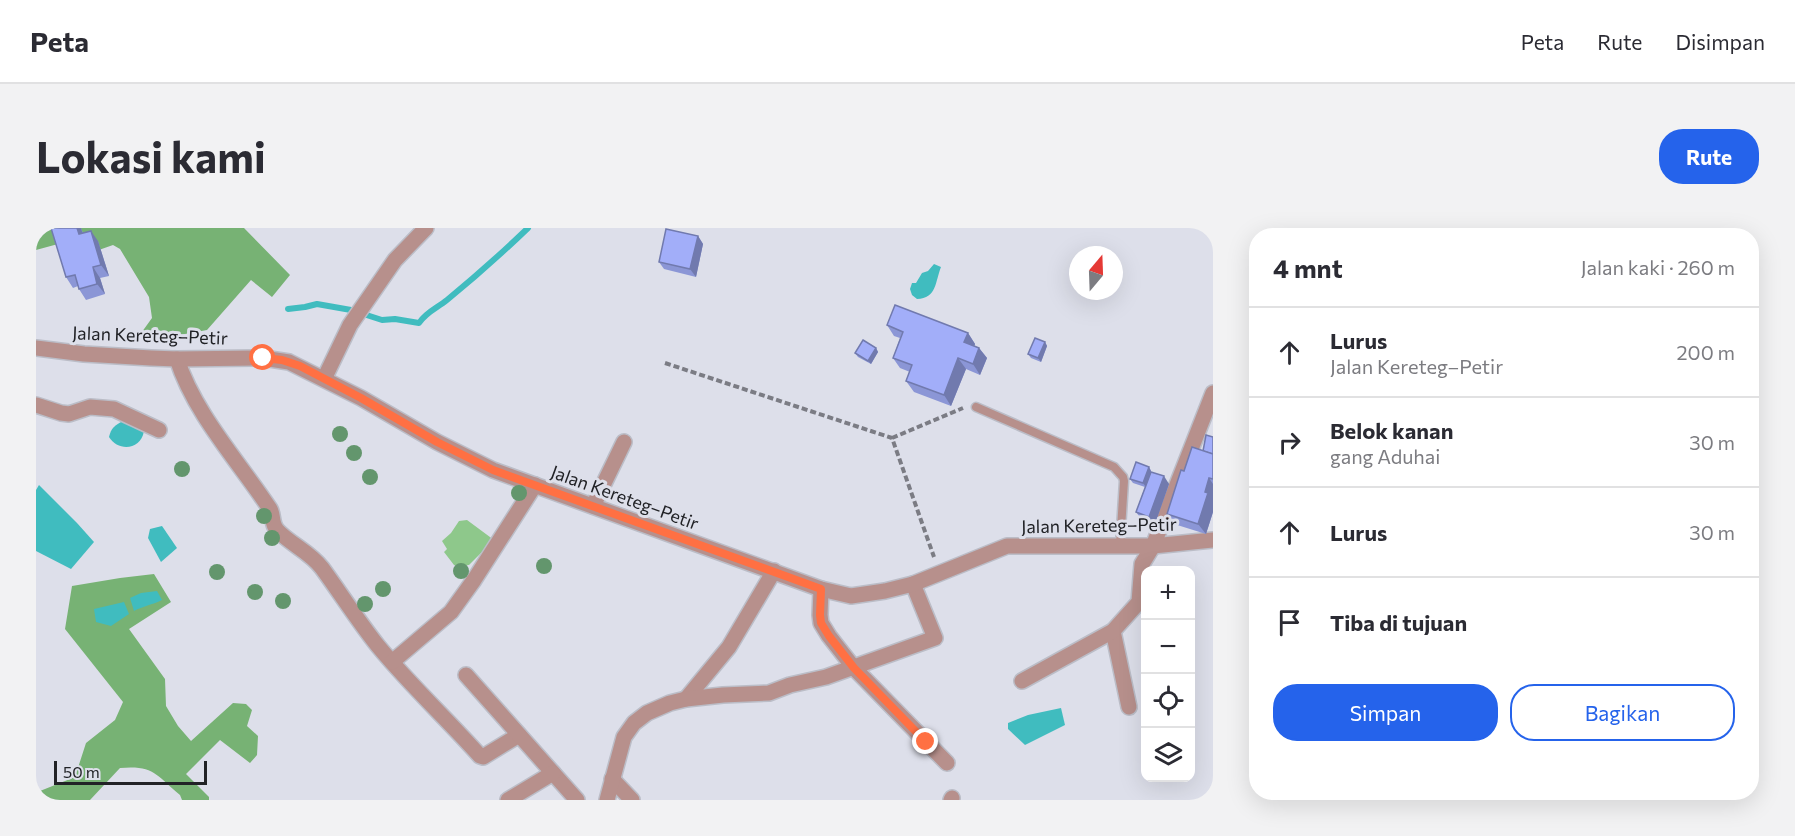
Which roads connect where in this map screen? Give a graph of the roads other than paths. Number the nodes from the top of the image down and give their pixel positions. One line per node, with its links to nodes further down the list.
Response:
1 (426, 228): 4 (street)
2 (36, 348): 3 (street, Jalan Kereteg–Petir)
3 (177, 359): 4 (street, Jalan Kereteg–Petir); 19 (street)
4 (324, 379): 10 (street, Jalan Kereteg–Petir)
5 (1213, 393): 14 (street)
6 (36, 405): 8 (street)
7 (976, 407): 13 (lane)
8 (159, 430)
9 (624, 442): 11 (street)
10 (535, 485): 11 (street, Jalan Kereteg–Petir); 19 (street)
11 (593, 506): 15 (street, Jalan Kereteg–Petir)
12 (1213, 540): 14 (street, Jalan Kereteg–Petir)
13 (1120, 545): 14 (street, Jalan Kereteg–Petir); 16 (street, Jalan Kereteg–Petir)
14 (1153, 546): 18 (street)
15 (774, 571): 17 (street, Jalan Kereteg–Petir); 23 (street)
16 (913, 584): 17 (street, Jalan Kereteg–Petir); 20 (street)
17 (821, 589): 20 (street)
18 (1113, 631): 22 (street); 24 (street)
19 (392, 662): 25 (street)
20 (854, 668): 23 (street); 26 (street)
21 (466, 675): 25 (street)
22 (1022, 681)
23 (686, 699): 28 (street)
24 (1129, 707)
25 (519, 735): 27 (street)
26 (947, 763)
27 (553, 773): 29 (street); 30 (street)
28 (612, 778): 31 (street); 32 (street)
29 (508, 800)
30 (577, 800)
31 (607, 800)
32 (632, 800)

